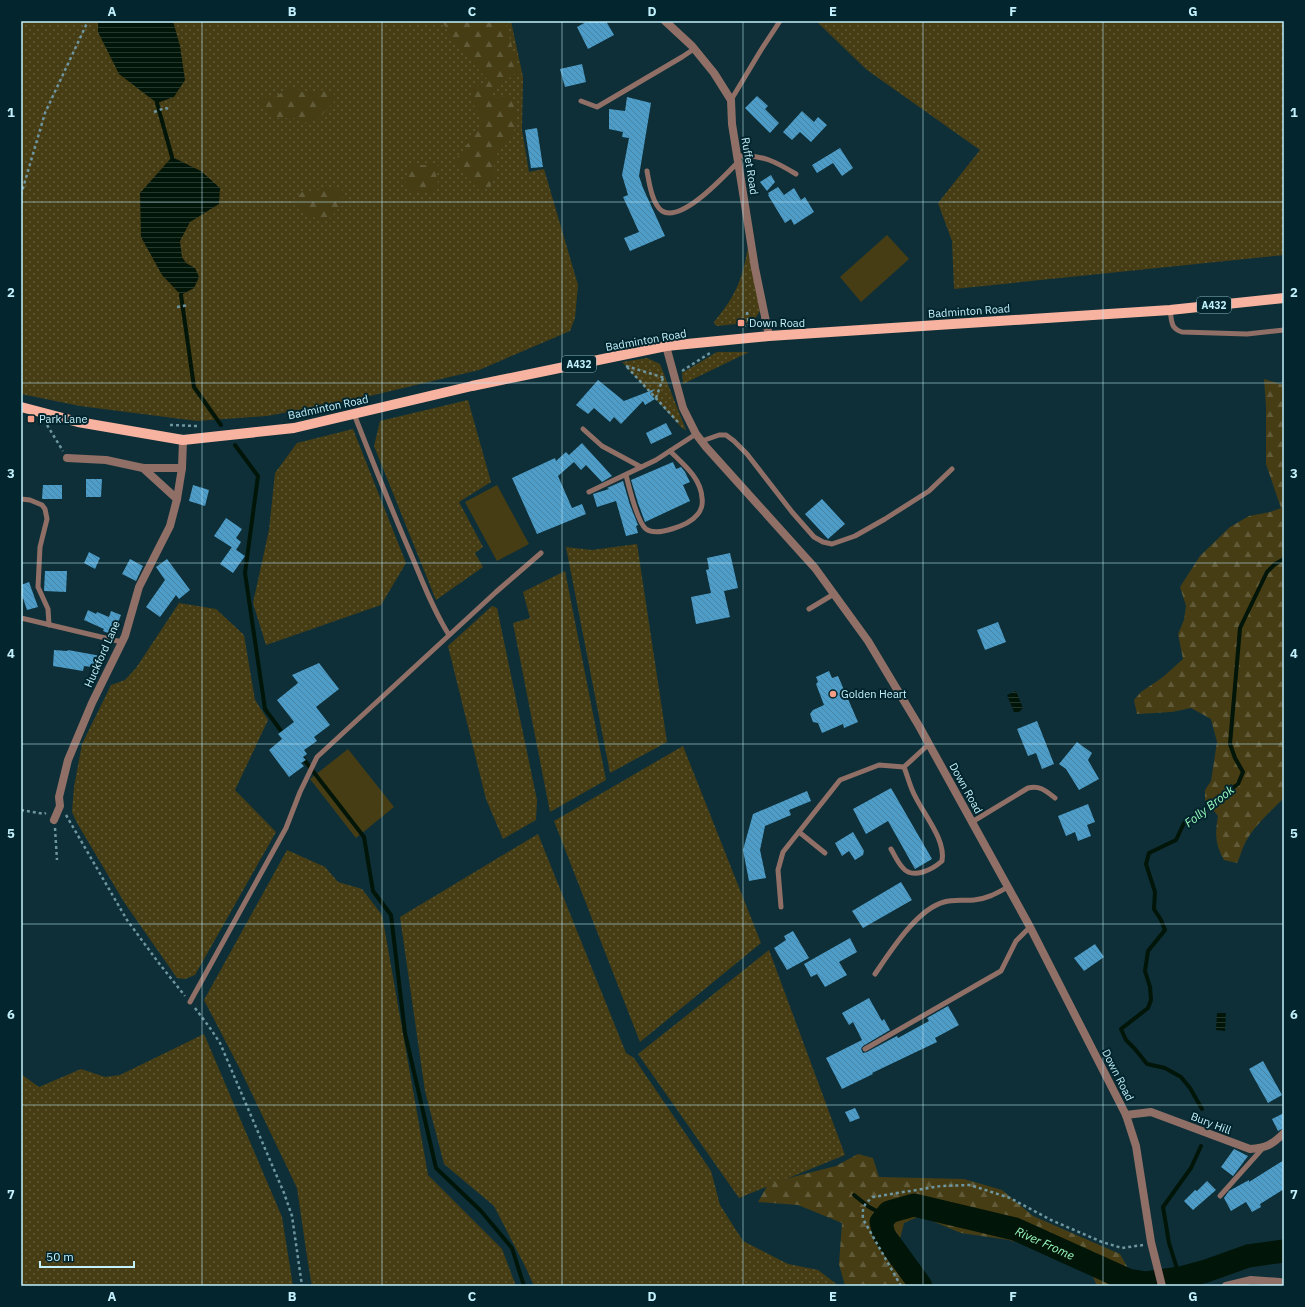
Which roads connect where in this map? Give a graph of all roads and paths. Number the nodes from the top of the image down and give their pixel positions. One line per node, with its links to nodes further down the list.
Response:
1 (88, 21): 12 (path)
2 (666, 21): 4 (street, Ruffet Road)
3 (780, 21): 5 (lane)
4 (694, 49): 5 (street, Ruffet Road); 6 (lane)
5 (731, 100): 9 (street, Ruffet Road)
6 (581, 101)
7 (170, 109): 8 (path)
8 (154, 112)
9 (738, 159): 10 (lane); 11 (lane); 16 (street, Ruffet Road)
10 (647, 171)
11 (796, 174)
12 (21, 195)
13 (1284, 298): 17 (main road, Badminton Road / A432)
14 (189, 305): 15 (path)
15 (177, 307)
16 (764, 310): 19 (path); 22 (street, Ruffet Road)
17 (1170, 310): 21 (lane); 22 (main road, Badminton Road / A432)
18 (747, 312): 19 (path)
19 (749, 325): 20 (path)
20 (736, 327)
21 (1284, 330)
22 (769, 336): 23 (main road, Badminton Road / A432)
23 (666, 346): 25 (main road, Badminton Road / A432); 27 (street, Down Road)
24 (714, 350): 27 (path)
25 (603, 359): 26 (path); 32 (main road, Badminton Road / A432)
26 (626, 366): 28 (path); 29 (path)
27 (674, 376): 28 (path); 37 (street, Down Road)
28 (663, 378): 29 (path)
29 (656, 398): 33 (path)
30 (21, 406): 31 (main road, Badminton Road / A432)
31 (39, 412): 38 (main road, Badminton Road / A432); 41 (path)
32 (354, 414): 38 (main road, Badminton Road / A432); 55 (lane)
33 (679, 423)
34 (168, 425): 35 (path)
35 (198, 426)
36 (583, 429): 42 (lane)
37 (696, 434): 39 (street, Down Road); 40 (lane)
38 (183, 440): 44 (street, Huckford Lane)
39 (702, 441): 45 (lane); 51 (street, Down Road)
40 (670, 451): 42 (lane); 46 (lane)
41 (67, 458): 43 (street)
42 (641, 467): 46 (lane)
43 (143, 468): 44 (street); 49 (street)
44 (182, 468): 49 (street, Huckford Lane)
45 (952, 469)
46 (626, 475): 47 (lane)
47 (589, 492)
48 (21, 499): 54 (lane)
49 (177, 499): 56 (street, Huckford Lane)
50 (541, 553): 55 (lane)
51 (834, 594): 52 (lane); 57 (street, Down Road)
52 (809, 609)
53 (21, 618): 54 (lane)
54 (49, 625): 56 (lane)
55 (449, 635): 72 (lane)
56 (122, 642): 60 (street, Huckford Lane)
57 (929, 744): 58 (lane); 63 (street, Down Road)
58 (904, 767): 64 (lane); 65 (lane)
59 (1055, 798): 63 (lane)
60 (60, 806): 61 (path); 62 (street, Huckford Lane); 72 (path)
61 (21, 810)
62 (54, 820): 67 (path)
63 (972, 822): 68 (street, Down Road)
64 (799, 832): 66 (lane); 69 (lane)
65 (891, 849)
66 (825, 854)
67 (57, 860)
68 (1008, 887): 70 (street, Down Road); 71 (lane)
69 (781, 907)
70 (1030, 927): 73 (lane); 74 (street, Down Road)
71 (875, 974)
72 (190, 1002): 79 (path)
73 (865, 1049)
74 (1126, 1116): 76 (street, Bury Hill); 78 (street, Down Road)
75 (1284, 1133): 76 (street)
76 (1262, 1148): 77 (lane)
77 (1220, 1196)
78 (1151, 1242): 80 (path); 81 (street, Down Road)
79 (302, 1286)
80 (901, 1286)
81 (1162, 1286)
82 (1226, 1286): 83 (street)
83 (1284, 1286)

